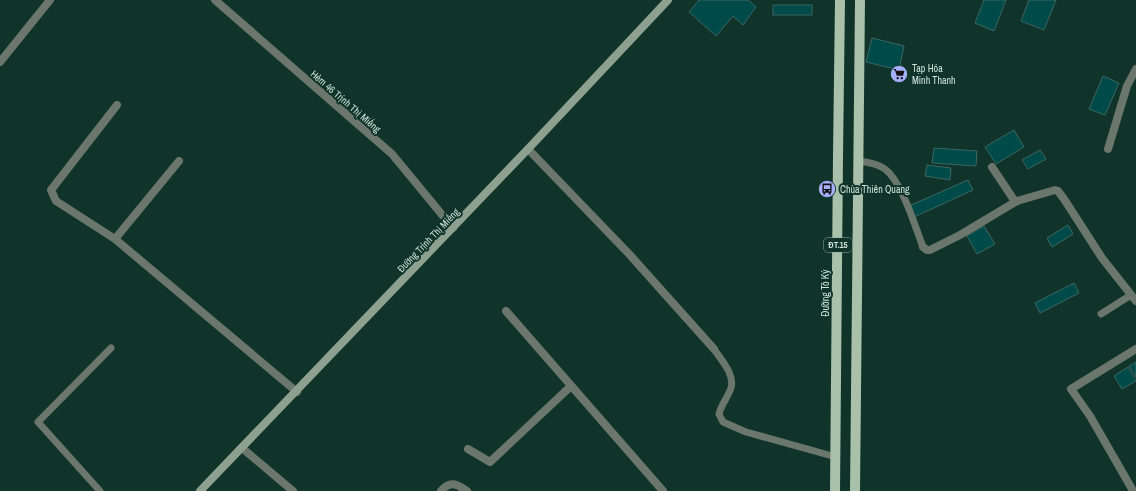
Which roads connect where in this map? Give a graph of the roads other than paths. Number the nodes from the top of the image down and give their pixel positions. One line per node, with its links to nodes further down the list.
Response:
1 (50, 0): 6 (street)
2 (215, 0): 15 (street, Hẻm 46 Trịnh Thị Miếng)
3 (668, 0): 9 (main road, Đường Trịnh Thị Miếng)
4 (840, 0): 28 (main road, Đường Tô Ký / ĐT.15)
5 (860, 0): 11 (main road, ĐT.15)
6 (0, 62)
7 (1136, 69): 10 (street)
8 (117, 105): 16 (street)
9 (528, 149): 15 (main road, Đường Trịnh Thị Miếng); 22 (street)
10 (1108, 149)
11 (858, 160): 17 (lane); 37 (main road, ĐT.15)
12 (179, 161): 16 (street)
13 (992, 167): 14 (street)
14 (1017, 201): 17 (street); 18 (street)
15 (453, 228): 25 (main road, Đường Trịnh Thị Miếng)
16 (115, 239): 25 (street)
17 (923, 247)
18 (1134, 298): 20 (lane)
19 (506, 311): 24 (street)
20 (1101, 314)
21 (111, 348): 30 (lane)
22 (714, 349): 28 (lane)
23 (1136, 349): 29 (street)
24 (571, 386): 27 (street); 35 (street)
25 (296, 392): 26 (main road, Đường Trịnh Thị Miếng)
26 (242, 448): 31 (main road, Đường Trịnh Thị Miếng); 32 (street)
27 (468, 450)
28 (836, 457): 36 (main road, Đường Tô Ký / ĐT.15)
29 (1132, 489)
30 (100, 491)
31 (200, 491)
32 (293, 491)
33 (441, 491): 34 (street)
34 (467, 491)
35 (663, 491)
36 (835, 491)
37 (855, 491)

